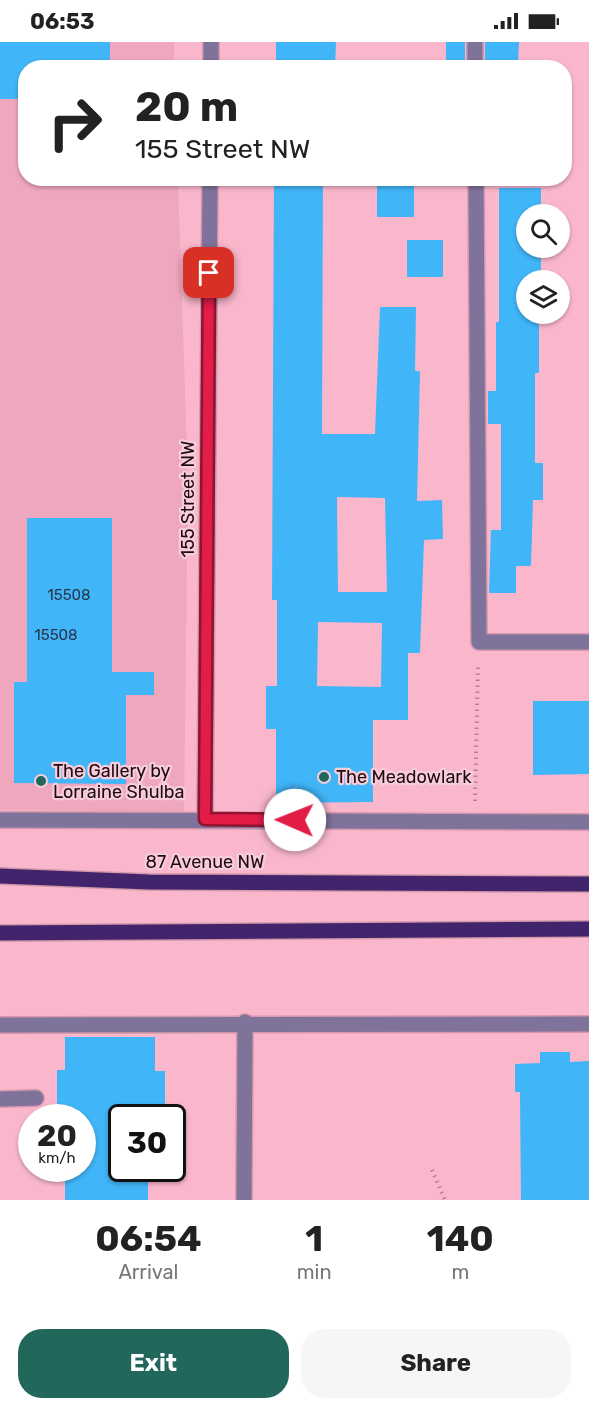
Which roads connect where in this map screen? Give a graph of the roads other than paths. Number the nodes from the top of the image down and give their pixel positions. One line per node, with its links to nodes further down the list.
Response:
1 (211, 42): 3 (street)
2 (475, 42): 4 (street)
3 (210, 60)
4 (475, 60)
5 (210, 186): 8 (street, 155 Street NW)
6 (476, 186): 7 (street)
7 (589, 642)
8 (205, 819): 9 (street); 10 (street)
9 (0, 820)
10 (589, 822)
11 (0, 876): 12 (main road, 87 Avenue NW)
12 (589, 884)
13 (589, 929): 14 (main road)
14 (0, 933)
15 (246, 1022): 16 (street); 17 (street); 20 (street)
16 (589, 1024)
17 (0, 1025)
18 (36, 1098): 19 (street)
19 (0, 1099)
20 (244, 1200)

